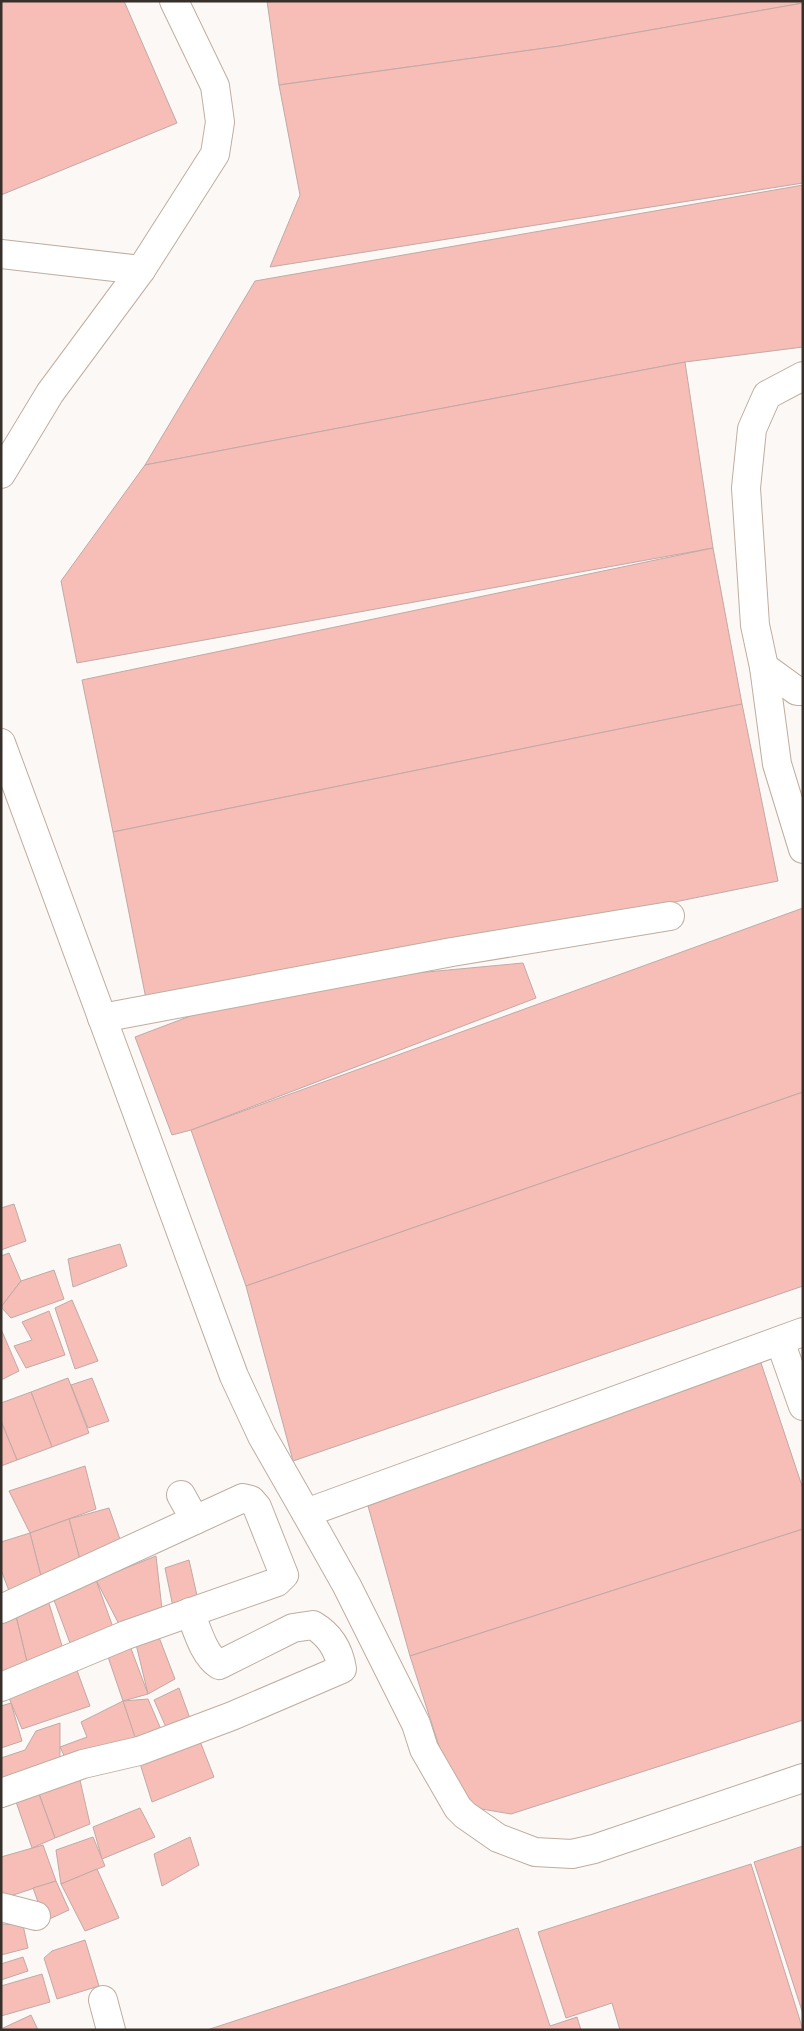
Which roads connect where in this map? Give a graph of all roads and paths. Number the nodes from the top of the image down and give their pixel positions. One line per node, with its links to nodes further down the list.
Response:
1 (174, 1): 3 (street)
2 (1, 254): 3 (street)
3 (141, 270): 5 (street)
4 (803, 376): 6 (street)
5 (1, 474)
6 (764, 666): 7 (street); 9 (street)
7 (803, 691)
8 (1, 743): 11 (street)
9 (803, 849)
10 (670, 916): 11 (street)
11 (102, 1018): 15 (street)
12 (791, 1336): 13 (street); 15 (street)
13 (803, 1406)
14 (181, 1495): 16 (street)
15 (306, 1513): 20 (street)
16 (194, 1520): 17 (street); 18 (street)
17 (1, 1609)
18 (190, 1612): 19 (street); 21 (street)
19 (1, 1687)
20 (803, 1778)
21 (1, 1793)
22 (1, 1907): 23 (street)
23 (36, 1916)
24 (103, 2000): 25 (street)
25 (111, 2030)

